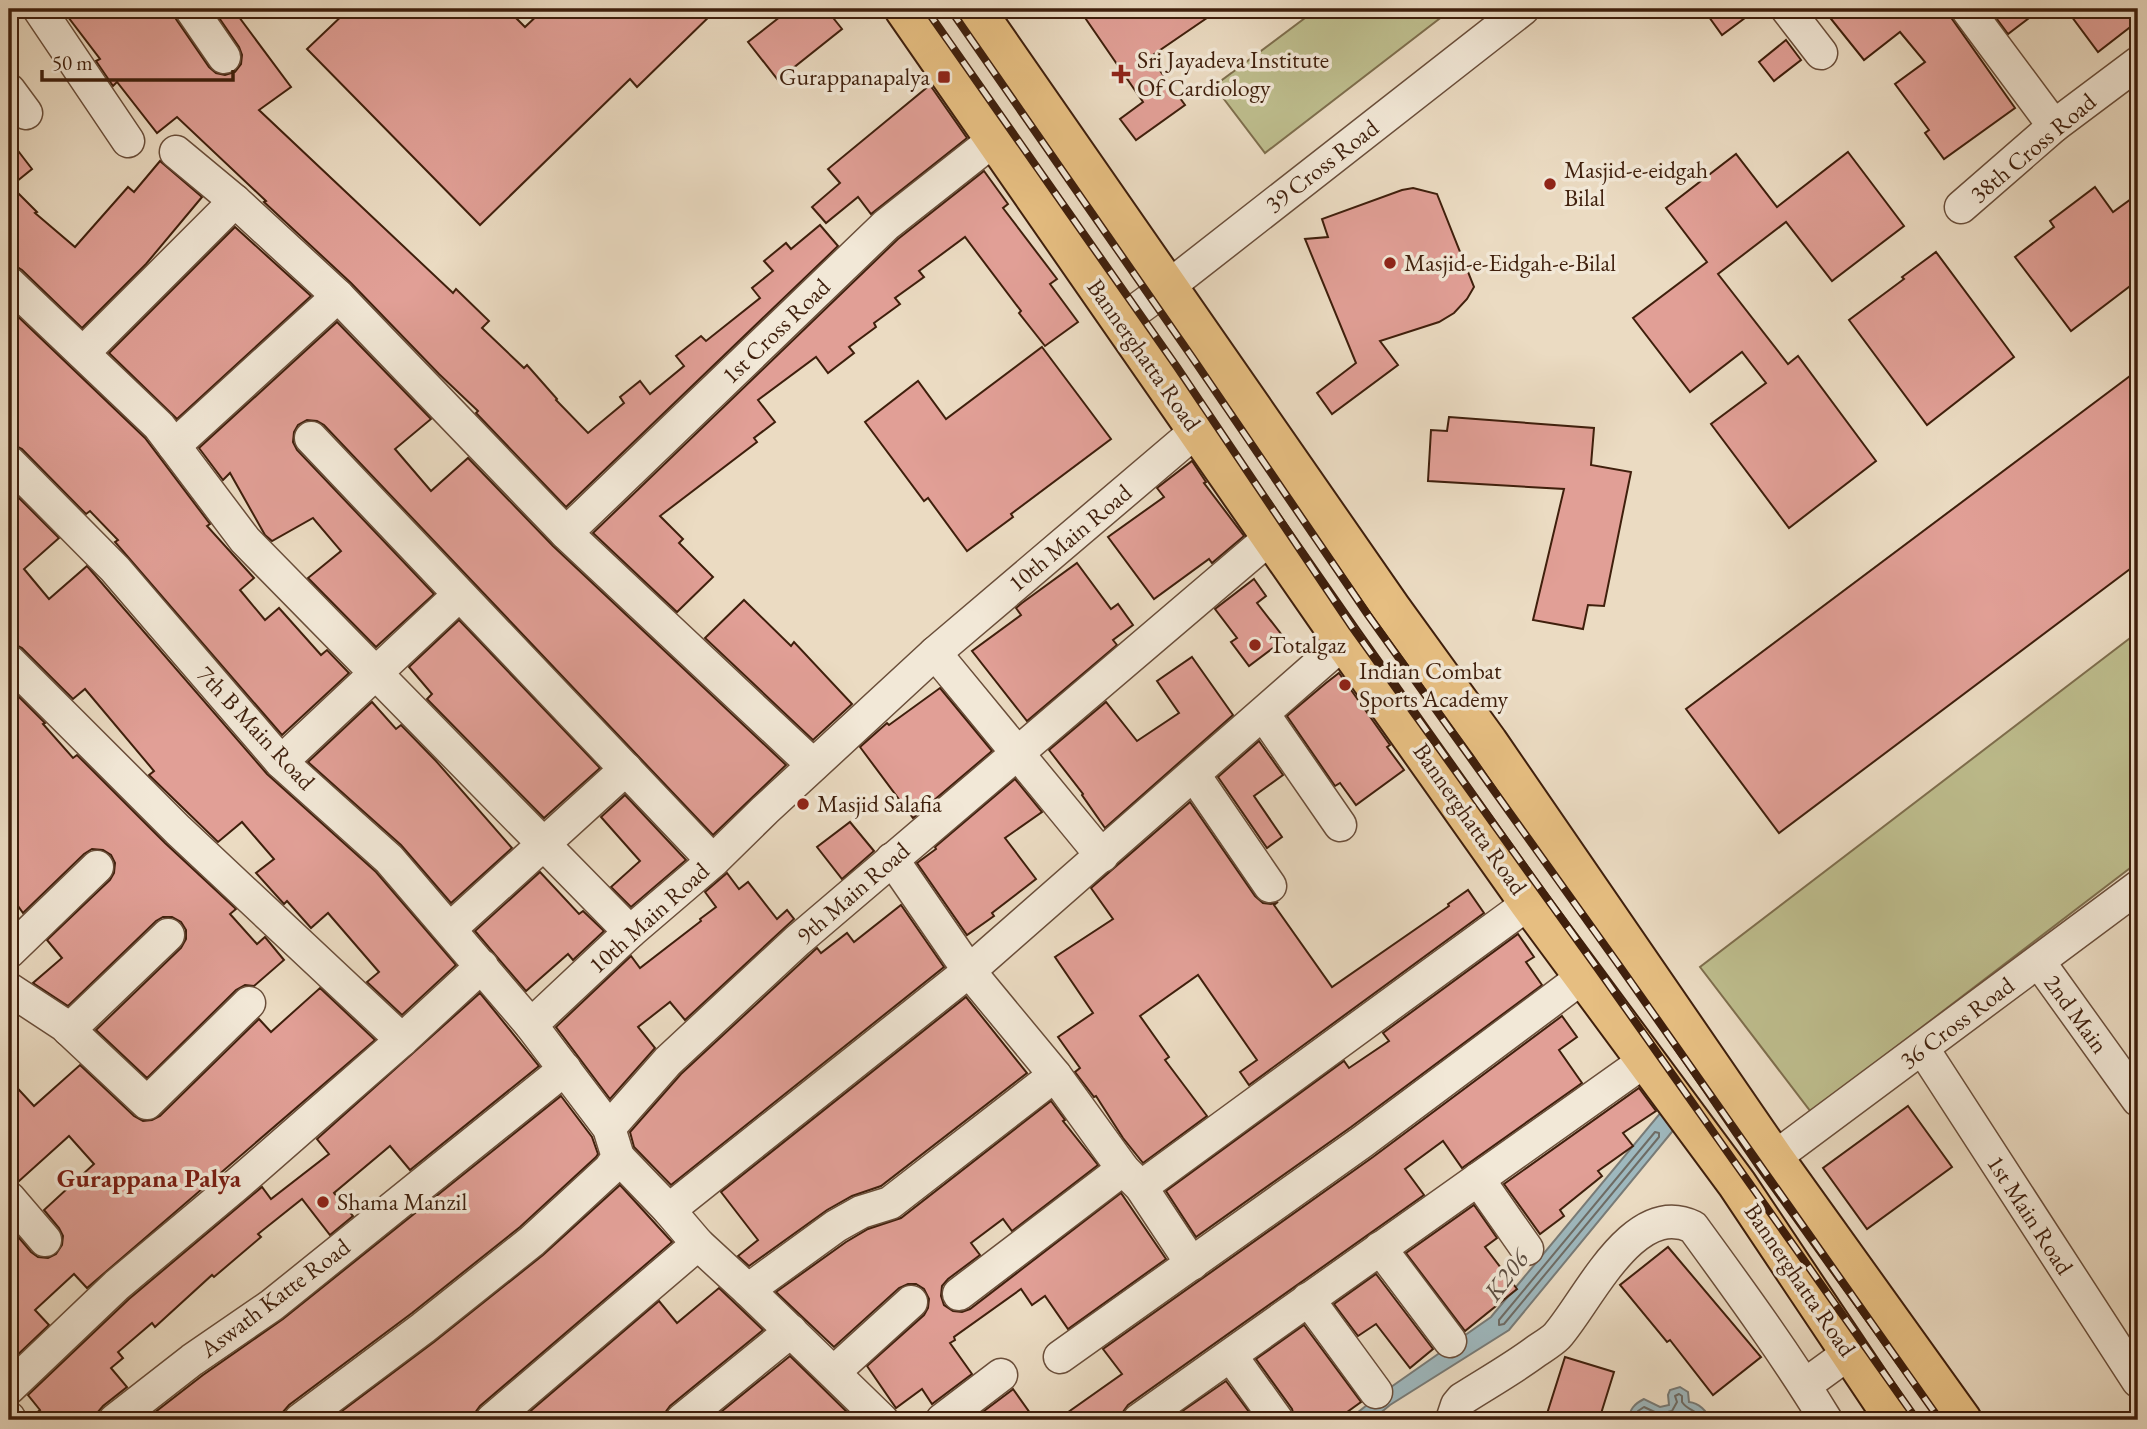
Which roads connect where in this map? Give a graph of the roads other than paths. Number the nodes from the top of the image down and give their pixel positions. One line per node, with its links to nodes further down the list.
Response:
1 (39, 9): 15 (street)
2 (191, 9): 10 (street)
3 (904, 9): 14 (main road, Bannerghatta Road)
4 (975, 9): 19 (main road, Bannerghatta Road)
5 (1496, 9): 11 (street)
6 (1523, 9): 11 (street)
7 (1787, 9): 9 (street)
8 (1967, 9): 13 (street)
9 (1821, 53)
10 (225, 57)
11 (1443, 60): 19 (street)
12 (2138, 63): 13 (street, 38th Cross Road)
13 (2054, 126): 18 (street, 38th Cross Road)
14 (995, 139): 22 (main road, Bannerghatta Road); 28 (street, 1st Cross Road)
15 (128, 141)
16 (176, 152): 17 (street)
17 (235, 201): 21 (street); 23 (street)
18 (1961, 207)
19 (1163, 279): 22 (street); 69 (main road, Bannerghatta Road)
20 (9, 283): 23 (street)
21 (338, 296): 26 (street); 28 (street)
22 (1116, 314): 24 (main road, Bannerghatta Road)
23 (83, 353): 26 (street)
24 (1196, 431): 29 (main road, Bannerghatta Road); 32 (street, 10th Main Road)
25 (311, 438): 30 (street)
26 (174, 446): 34 (street)
27 (9, 462): 37 (street, 7th B Main Road)
28 (566, 533): 38 (street)
29 (1271, 537): 31 (main road, Bannerghatta Road); 36 (street, 9th Main Road)
30 (459, 595): 34 (street); 39 (street)
31 (1344, 642): 35 (street); 49 (main road, Bannerghatta Road)
32 (935, 653): 36 (street); 38 (street, 10th Main Road)
33 (9, 662): 62 (street)
34 (376, 674): 37 (street); 42 (street)
35 (1264, 715): 40 (street); 41 (street)
36 (1016, 754): 43 (street); 44 (street, 9th Main Road)
37 (281, 762): 50 (street, 7th B Main Road)
38 (813, 765): 45 (street, 10th Main Road)
39 (626, 769): 42 (street); 45 (street)
40 (1194, 775): 43 (street); 47 (street)
41 (1340, 825)
42 (544, 844): 50 (street); 51 (street)
43 (1102, 856): 56 (street)
44 (892, 859): 56 (street); 68 (street, 9th Main Road)
45 (713, 860): 51 (street, 10th Main Road)
46 (97, 867): 53 (street)
47 (1270, 886)
48 (2138, 887): 54 (street, 36 Cross Road)
49 (1529, 904): 57 (main road, Bannerghatta Road); 70 (street)
50 (450, 929): 55 (street, 7th B Main Road)
51 (630, 932): 60 (street, 10th Main Road)
52 (168, 935): 61 (street)
53 (9, 952)
54 (2039, 961): 63 (street, 36 Cross Road); 67 (street, 2nd Main)
55 (482, 966): 60 (street, 7th B Main Road); 62 (street)
56 (969, 971): 66 (street); 73 (street)
57 (1584, 976): 64 (main road, Bannerghatta Road); 78 (street)
58 (9, 989): 61 (street)
59 (249, 1003): 61 (street)
60 (531, 1025): 65 (street)
61 (69, 1030)
62 (402, 1040): 92 (street)
63 (1923, 1049): 69 (street, 36 Cross Road); 90 (street, 1st Main Road)
64 (1646, 1060): 71 (street); 85 (main road, Bannerghatta Road)
65 (565, 1069): 68 (street); 96 (street, Aswath Katte Road)
66 (1055, 1075): 70 (street); 79 (street)
67 (2138, 1100)
68 (614, 1142): 73 (street); 97 (street)
69 (1774, 1158): 105 (main road, Bannerghatta Road)
70 (1132, 1178): 78 (street); 80 (street)
71 (1478, 1179): 76 (street); 77 (street)
72 (9, 1198): 74 (street)
73 (669, 1210): 75 (street)
74 (45, 1240)
75 (698, 1244): 79 (street); 98 (street)
76 (1380, 1248): 81 (street); 84 (street)
77 (1527, 1249)
78 (1192, 1264): 87 (street)
79 (748, 1290): 83 (street)
80 (959, 1294)
81 (1308, 1299): 86 (street); 93 (street)
82 (911, 1302): 88 (street)
83 (791, 1331): 88 (street); 99 (street)
84 (1450, 1341)
85 (1849, 1353): 91 (street); 104 (main road, Bannerghatta Road)
86 (1231, 1356): 95 (street); 101 (street)
87 (1059, 1357)
88 (834, 1372): 94 (street)
89 (1001, 1375): 100 (street)
90 (2138, 1381)
91 (1805, 1385): 102 (street); 103 (street)
92 (9, 1388)
93 (1376, 1392)
94 (866, 1415)
95 (1152, 1417)
96 (115, 1420)
97 (300, 1420)
98 (492, 1420)
99 (682, 1420)
100 (942, 1420)
101 (1277, 1420)
102 (1452, 1420)
103 (1826, 1420)
104 (1895, 1420)
105 (1962, 1420)

